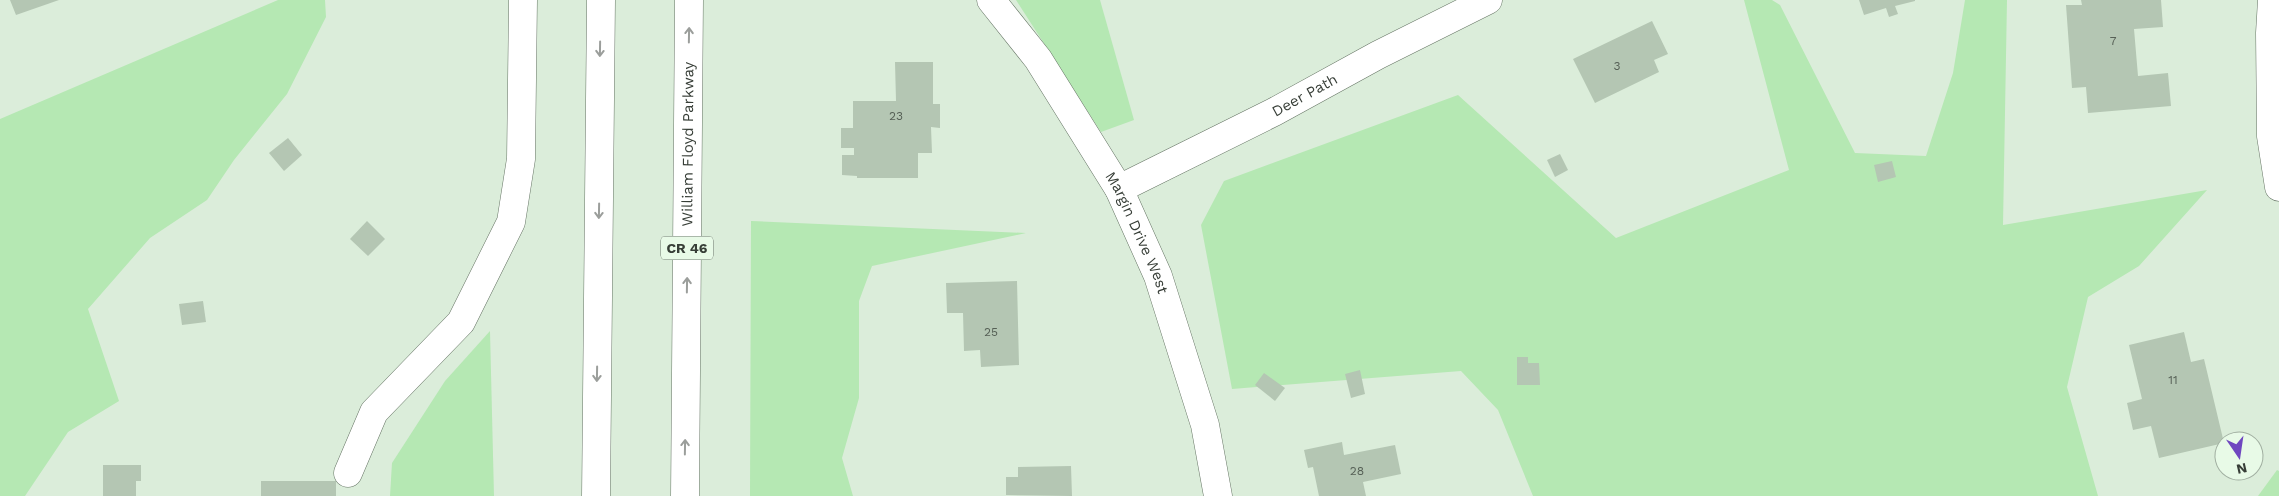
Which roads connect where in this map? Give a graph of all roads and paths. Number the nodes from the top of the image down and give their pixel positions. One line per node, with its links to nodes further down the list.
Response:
1 (523, 0): 9 (main road)
2 (601, 0): 10 (main road, one-way to 10)
3 (689, 0): 11 (main road, William Floyd Parkway / CR 46, one-way to 3)
4 (991, 0): 8 (main road, Margin Drive West)
5 (1488, 0): 8 (main road, Deer Path)
6 (2272, 0): 7 (main road)
7 (2279, 187)
8 (1119, 189): 12 (main road, Margin Drive West)
9 (348, 473)
10 (596, 496)
11 (684, 496)
12 (1218, 496)

